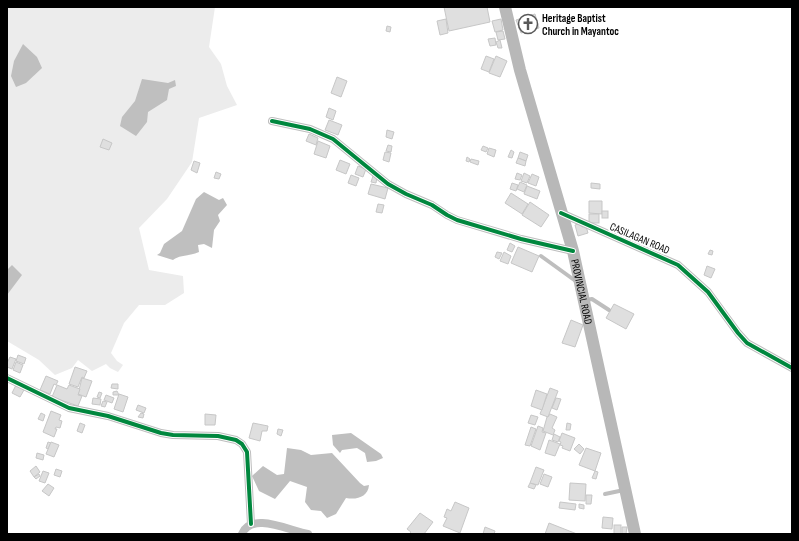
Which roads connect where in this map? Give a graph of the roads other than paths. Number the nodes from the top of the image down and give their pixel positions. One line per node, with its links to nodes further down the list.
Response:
1 (505, 7): 3 (main road, PROVINCIAL ROAD)
2 (272, 121): 4 (street)
3 (561, 213): 4 (main road, PROVINCIAL ROAD); 9 (street, CASILAGAN ROAD)
4 (573, 251): 6 (main road, PROVINCIAL ROAD)
5 (541, 256): 6 (lane)
6 (580, 284): 7 (main road, PROVINCIAL ROAD)
7 (584, 300): 8 (lane); 11 (main road, PROVINCIAL ROAD)
8 (609, 310)
9 (792, 368)
10 (7, 378): 13 (street)
11 (624, 490): 12 (lane); 16 (main road, PROVINCIAL ROAD)
12 (605, 494)
13 (251, 524): 14 (street); 15 (street)
14 (242, 534)
15 (308, 534)
16 (635, 534)

